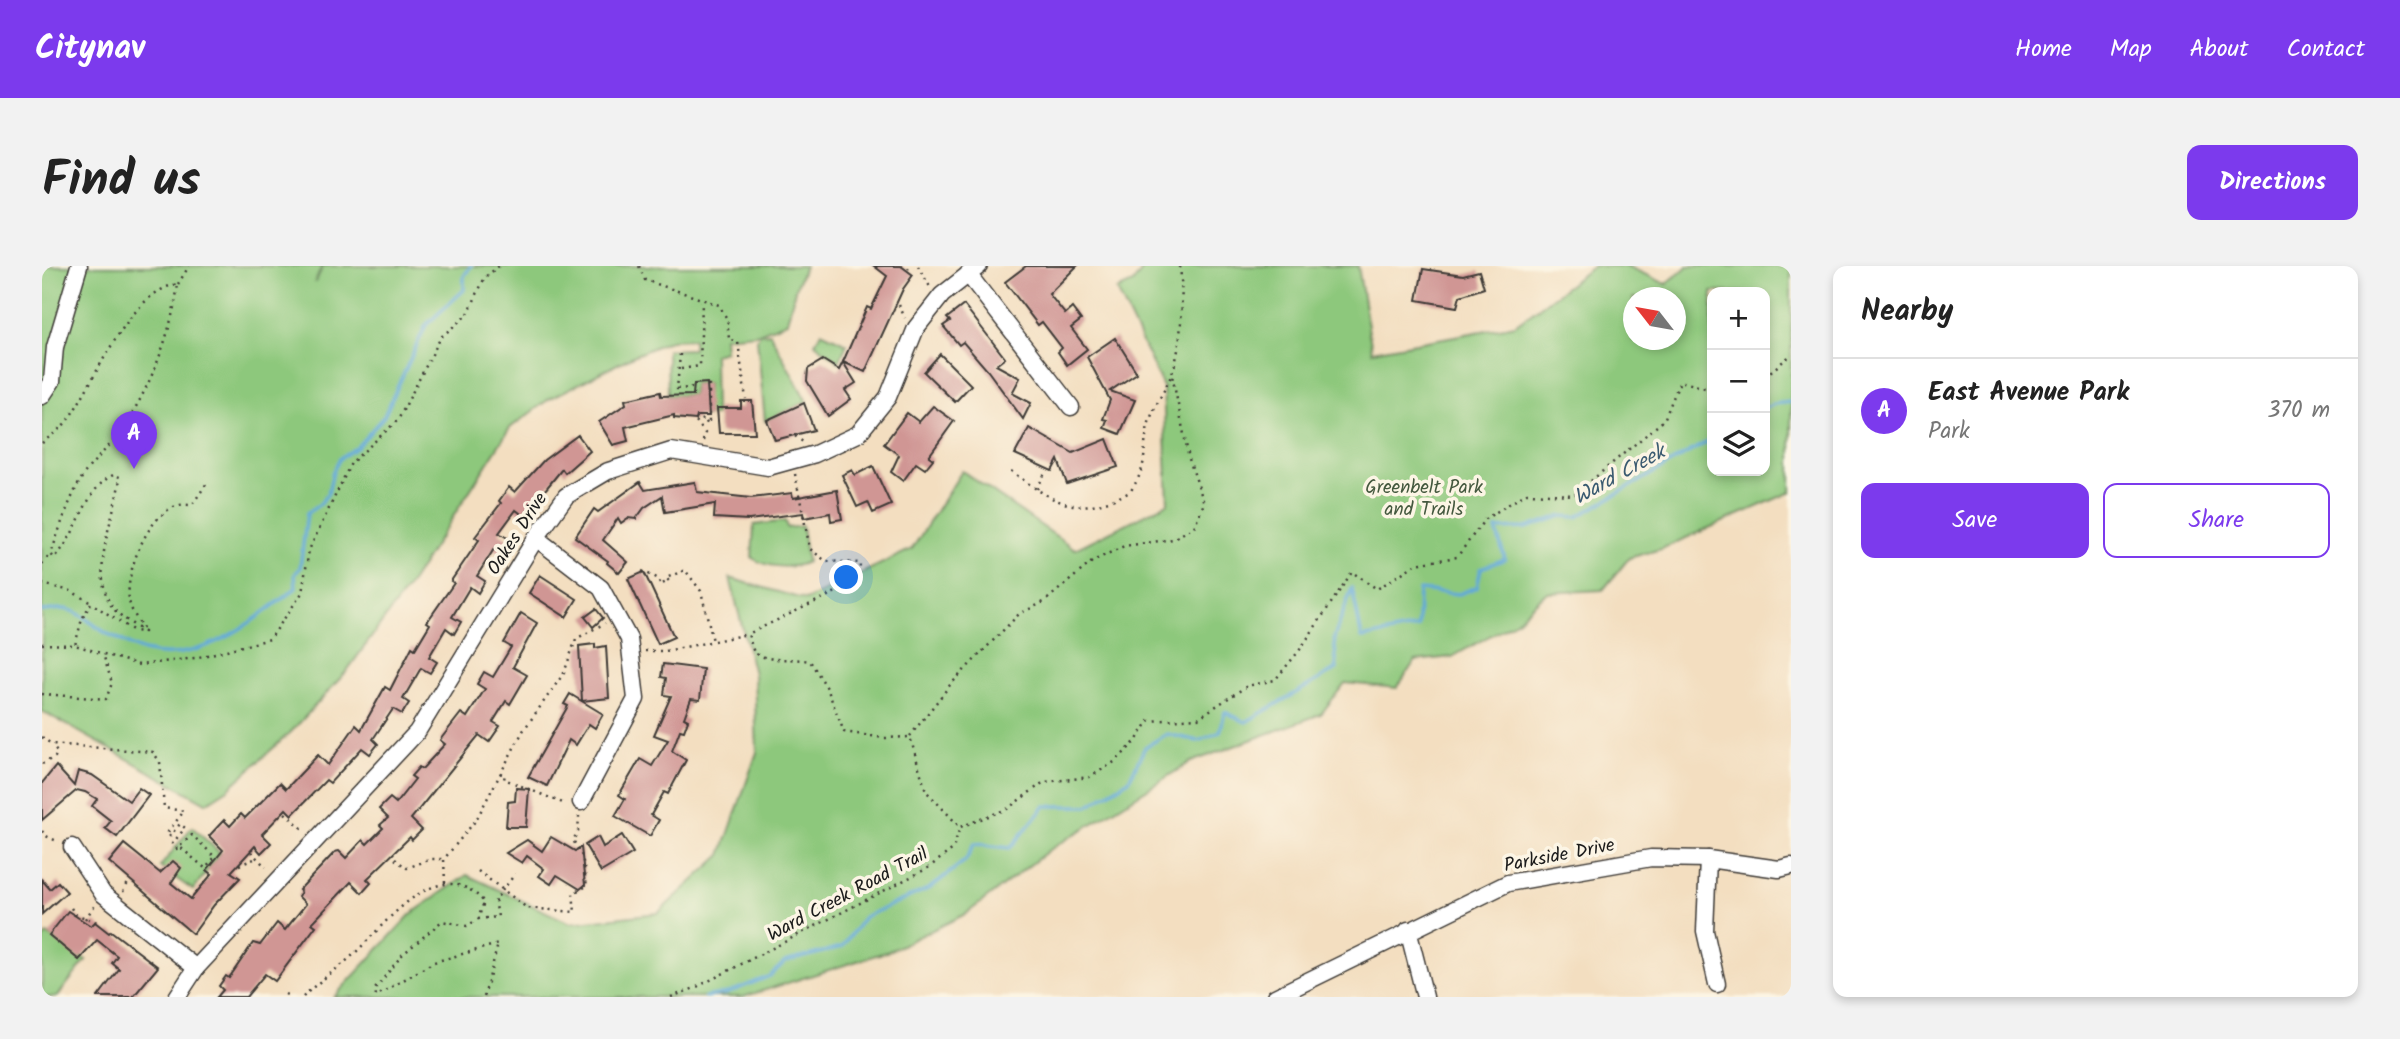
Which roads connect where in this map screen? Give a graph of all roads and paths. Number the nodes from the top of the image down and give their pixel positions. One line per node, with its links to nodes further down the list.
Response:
1 (79, 266): 13 (street)
2 (189, 266): 8 (path)
3 (499, 266): 47 (path)
4 (639, 266): 10 (path)
5 (918, 266): 9 (path)
6 (1180, 266): 18 (path)
7 (973, 270): 24 (street); 29 (street, Oakes Drive)
8 (178, 284): 27 (path); 35 (path)
9 (930, 287)
10 (702, 301): 16 (path); 23 (path)
11 (900, 305): 12 (path)
12 (906, 321)
13 (49, 346): 22 (street)
14 (680, 354): 16 (path)
15 (1791, 355): 17 (path)
16 (681, 369): 20 (path)
17 (1770, 372)
18 (1172, 375): 33 (path); 50 (path)
19 (709, 384): 26 (path)
20 (691, 385)
21 (1707, 389): 56 (path)
22 (42, 396)
23 (746, 399)
24 (1071, 407)
25 (795, 436): 28 (path)
26 (703, 441)
27 (42, 443)
28 (807, 445)
29 (793, 460): 34 (street, Oakes Drive); 42 (path)
30 (1010, 471): 33 (path)
31 (1045, 473): 33 (path)
32 (207, 483): 41 (path)
33 (1037, 490)
34 (536, 538): 40 (street); 79 (street, Oakes Drive)
35 (51, 554): 36 (path); 41 (path)
36 (42, 564)
37 (642, 571): 43 (path)
38 (42, 584): 39 (path)
39 (91, 603): 41 (path); 45 (path)
40 (618, 616): 46 (street); 53 (path)
41 (144, 632)
42 (748, 634): 43 (path); 50 (path)
43 (713, 641): 46 (path)
44 (42, 644): 45 (path)
45 (75, 645): 47 (path)
46 (631, 652): 54 (street)
47 (103, 653): 48 (path)
48 (42, 694)
49 (42, 737): 51 (path)
50 (909, 737): 56 (path)
51 (51, 744): 52 (path); 60 (path)
52 (42, 764)
53 (500, 773): 54 (path); 64 (path)
54 (573, 803): 73 (path)
55 (285, 813): 57 (path)
56 (960, 827): 86 (path, Ward Creek Road Trail)
57 (303, 829)
58 (42, 831): 59 (path)
59 (72, 847): 79 (street)
60 (181, 848): 60 (path)
61 (251, 852): 62 (path)
62 (257, 858): 66 (path); 68 (path)
63 (395, 859): 64 (path)
64 (444, 859): 72 (path)
65 (1708, 859): 67 (street, Parkside Drive); 78 (street, Parkside Drive); 80 (street)
66 (239, 865)
67 (1791, 866)
68 (266, 867)
69 (478, 871): 73 (path)
70 (515, 874): 73 (path)
71 (128, 883): 74 (path)
72 (445, 883): 76 (path); 84 (path)
73 (502, 890): 76 (path)
74 (119, 895)
75 (71, 908): 77 (path)
76 (478, 919): 85 (path)
77 (97, 922)
78 (1408, 930): 87 (street, Parkside Drive); 88 (street)
79 (196, 968): 82 (street, Oakes Drive)
80 (1717, 984)
81 (285, 995): 83 (path)
82 (177, 997)
83 (291, 997)
84 (303, 997)
85 (484, 997)
86 (671, 997)
87 (1275, 997)
88 (1425, 997)

